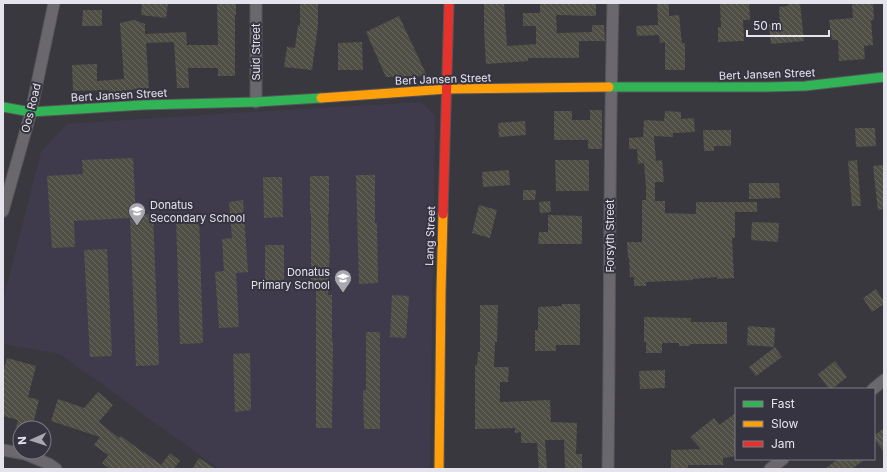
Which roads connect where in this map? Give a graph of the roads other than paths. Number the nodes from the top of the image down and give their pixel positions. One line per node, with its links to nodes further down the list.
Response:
1 (54, 3): 10 (street, Oos Road)
2 (256, 3): 8 (street, Suid Street)
3 (448, 3): 7 (street, Lang Street)
4 (613, 3): 6 (street, Forsyth Street)
5 (884, 77): 6 (street, Bert Jansen Street)
6 (611, 87): 7 (street, Bert Jansen Street); 18 (street, Forsyth Street)
7 (447, 89): 8 (street, Bert Jansen Street); 17 (street, Lang Street)
8 (256, 102): 10 (street, Bert Jansen Street)
9 (3, 107): 10 (street, Bert Jansen Street)
10 (31, 112): 11 (street, Oos Road)
11 (3, 211)
12 (884, 380): 13 (street)
13 (874, 388)
14 (3, 450): 16 (street)
15 (782, 460): 19 (street)
16 (56, 469)
17 (439, 469)
18 (608, 469)
19 (770, 469)

